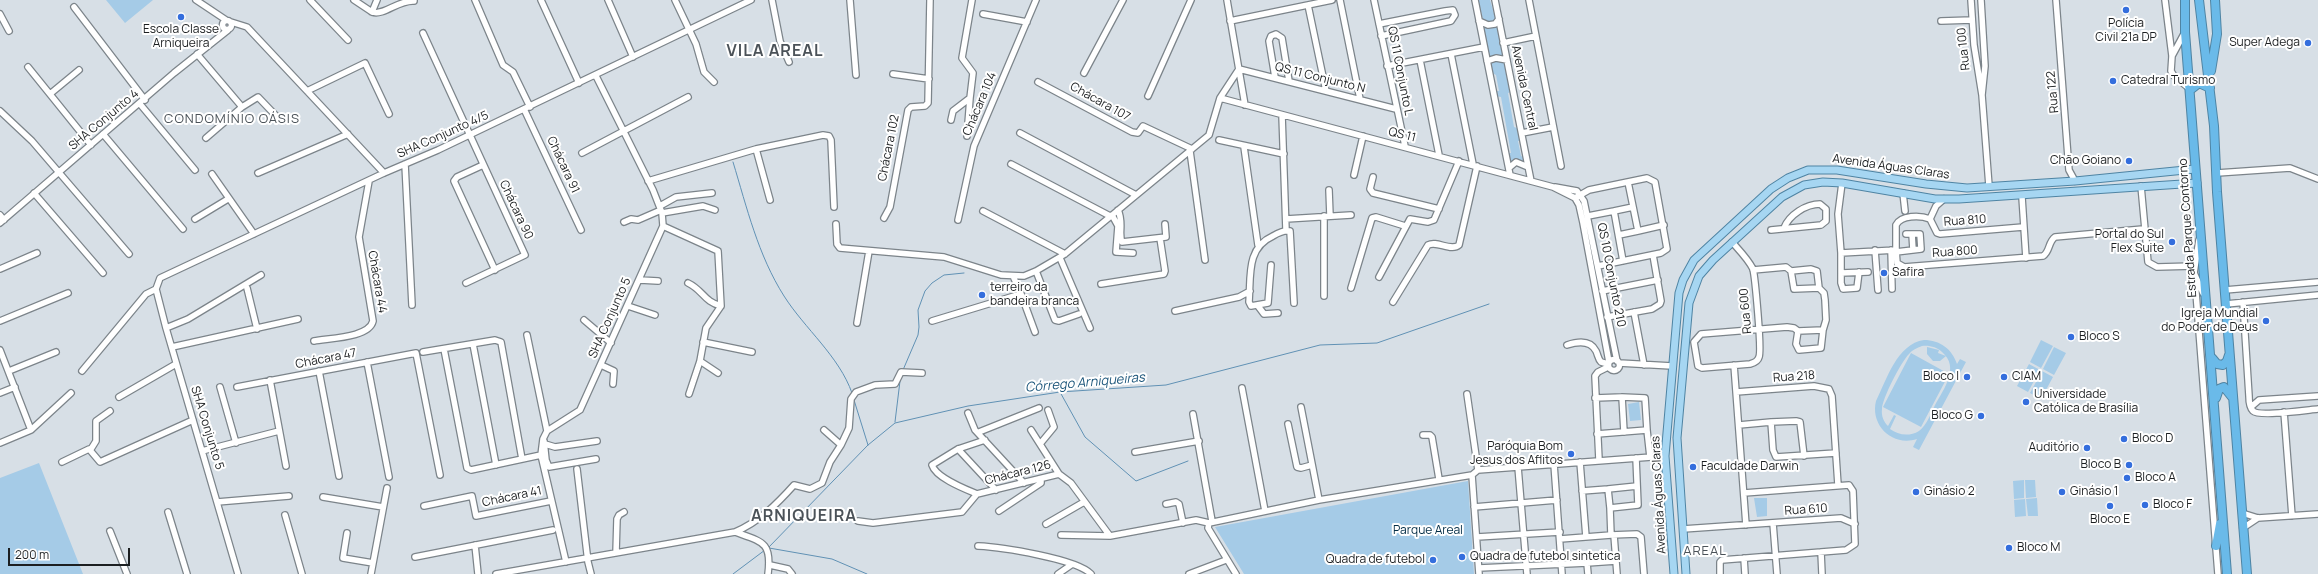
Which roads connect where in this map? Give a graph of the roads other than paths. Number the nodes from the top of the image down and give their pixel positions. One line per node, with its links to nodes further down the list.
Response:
1 (196, 0): 46 (street)
2 (310, 0): 53 (street)
3 (354, 0): 36 (street)
4 (376, 0): 36 (street)
5 (475, 0): 93 (street, Chácara 91)
6 (541, 0): 77 (street)
7 (608, 0): 59 (street)
8 (675, 0): 48 (street)
9 (751, 0): 31 (street)
10 (772, 0): 63 (street)
11 (850, 0): 70 (street)
12 (930, 0): 73 (street, Chácara 102)
13 (972, 0): 86 (street)
14 (1036, 0): 44 (street, Chácara 104)
15 (1123, 0): 68 (street)
16 (1191, 0): 84 (street)
17 (1227, 0): 40 (street)
18 (1332, 0): 34 (street)
19 (1340, 0): 88 (street)
20 (1374, 0): 45 (street, QS 11 Conjunto L)
21 (1475, 0): 42 (street)
22 (1495, 0): 39 (street, Avenida Central)
23 (1529, 0): 52 (street)
24 (2056, 0): 143 (street, Rua 122)
25 (2165, 0): 58 (street)
26 (2181, 0): 47 (highway)
27 (2185, 0): 47 (highway)
28 (2199, 0): 78 (highway)
29 (2215, 0): 78 (highway)
30 (414, 1): 36 (street)
31 (743, 2): 48 (street, SHA Conjunto 4/5)
32 (1981, 2): 33 (street); 83 (street, Rua 100)
33 (1971, 3): 41 (street, Rua 100)
34 (1308, 5): 40 (street); 81 (street)
35 (74, 7): 89 (street)
36 (372, 12)
37 (0, 14): 49 (street)
38 (983, 14): 44 (street)
39 (1499, 19): 42 (street); 54 (street, Avenida Central)
40 (1230, 20): 66 (street)
41 (1972, 20): 43 (street); 83 (street, Rua 100)
42 (1479, 21): 55 (street)
43 (1941, 21)
44 (1027, 22): 188 (street, Chácara 104)
45 (1379, 24): 51 (street, QS 11 Conjunto L); 51 (street)
46 (226, 26): 56 (street, SHA Conjunto 4); 80 (street)
47 (2185, 28): 58 (street); 79 (highway, Estrada Parque Contorno)
48 (688, 30): 59 (street, SHA Conjunto 4/5); 75 (street)
49 (9, 31)
50 (423, 33): 106 (street, Chácara 90)
51 (1381, 36): 64 (street, QS 11 Conjunto L)
52 (1536, 36): 54 (street); 100 (street)
53 (348, 40)
54 (1503, 43): 61 (street, Avenida Central)
55 (1484, 46): 57 (street); 62 (street)
56 (197, 54): 89 (street, SHA Conjunto 4); 92 (street)
57 (1451, 54): 60 (street); 123 (street)
58 (2172, 56): 79 (street)
59 (633, 57): 71 (street, SHA Conjunto 4/5)
60 (1420, 60): 64 (street); 118 (street)
61 (1507, 60): 62 (street); 103 (street, Avenida Central)
62 (1487, 61): 126 (street)
63 (789, 62)
64 (1387, 66): 94 (street, QS 11 Conjunto L)
65 (28, 67): 82 (street)
66 (1239, 69): 72 (street, QS 11 Conjunto N); 87 (street); 91 (street)
67 (79, 70): 82 (street)
68 (1084, 73)
69 (892, 74): 73 (street)
70 (856, 75)
71 (596, 76): 77 (street, SHA Conjunto 4/5); 101 (street, SHA Conjunto 5)
72 (1275, 77): 74 (street, QS 11 Conjunto N); 74 (street)
73 (929, 79): 183 (street, Chácara 102)
74 (1289, 81): 81 (street, QS 11 Conjunto N)
75 (714, 82)
76 (1038, 82): 115 (street, Chácara 107)
77 (579, 84): 93 (street, SHA Conjunto 4/5)
78 (2210, 85): 79 (highway); 135 (highway)
79 (2190, 90): 127 (highway, Estrada Parque Contorno)
80 (307, 91): 96 (street); 105 (street)
81 (1326, 91): 88 (street, QS 11 Conjunto N)
82 (50, 94): 111 (street)
83 (1982, 95): 151 (street, Rua 100)
84 (1148, 96)
85 (688, 97): 101 (street)
86 (970, 98): 99 (street); 107 (street)
87 (1220, 98): 91 (street, QS 11); 115 (street)
88 (1360, 99): 94 (street, QS 11 Conjunto N)
89 (145, 100): 90 (street, SHA Conjunto 4)
90 (140, 104): 104 (street, SHA Conjunto 4); 128 (street)
91 (1245, 105): 97 (street, QS 11)
92 (242, 107): 98 (street); 109 (street)
93 (527, 108): 106 (street, SHA Conjunto 4/5); 199 (street, Chácara 91)
94 (1396, 109): 112 (street, QS 11 Conjunto L)
95 (0, 111): 129 (street)
96 (389, 114)
97 (1282, 115): 108 (street, QS 11); 117 (street)
98 (280, 120)
99 (950, 120)
100 (1553, 127): 103 (street); 124 (street)
101 (624, 132): 116 (street); 141 (street, SHA Conjunto 5)
102 (1020, 133): 159 (street)
103 (1522, 133): 125 (street, Avenida Central)
104 (103, 134): 111 (street, SHA Conjunto 4); 197 (street)
105 (348, 134): 131 (street); 132 (street)
106 (469, 135): 120 (street, SHA Conjunto 4/5); 122 (street, Chácara 90)
107 (967, 136)
108 (1363, 136): 112 (street, QS 11); 136 (street)
109 (206, 138)
110 (1219, 140): 113 (street)
111 (91, 145): 129 (street, SHA Conjunto 4)
112 (1405, 146): 118 (street, QS 11)
113 (1244, 147): 117 (street); 208 (street)
114 (756, 149): 141 (street); 166 (street); 167 (street)
115 (1191, 150): 159 (street); 220 (street)
116 (582, 153)
117 (1284, 154): 186 (street)
118 (1439, 155): 119 (street, QS 11)
119 (1459, 161): 123 (street, QS 11); 170 (street)
120 (405, 164): 132 (street, SHA Conjunto 4/5); 267 (street)
121 (1011, 164): 179 (street)
122 (484, 165): 226 (street, Chácara 90); 226 (street)
123 (1475, 165): 137 (street, QS 11); 262 (street)
124 (1561, 166)
125 (1528, 167): 126 (street); 142 (street, Avenida Central)
126 (1508, 168): 137 (street)
127 (2196, 169): 130 (main road, Avenida Águas Claras); 146 (highway, Estrada Parque Contorno)
128 (195, 170)
129 (58, 172): 155 (street, SHA Conjunto 4); 216 (street)
130 (2162, 172): 143 (main road, Avenida Águas Claras); 149 (main road)
131 (258, 173)
132 (384, 173): 140 (street, SHA Conjunto 4/5)
133 (1801, 173): 147 (main road, Avenida Águas Claras); 148 (main road); 161 (main road, Avenida Águas Claras)
134 (212, 174): 164 (street)
135 (2217, 174): 139 (street); 253 (highway)
136 (1354, 175)
137 (1510, 175): 142 (street, QS 11)
138 (1373, 177): 170 (street)
139 (2318, 179)
140 (369, 181): 203 (street, SHA Conjunto 4/5); 290 (street, Chácara 44)
141 (648, 181): 171 (street, SHA Conjunto 5)
142 (1531, 181): 153 (street, QS 11)
143 (2075, 181): 151 (main road, Avenida Águas Claras)
144 (1628, 182): 158 (street); 168 (street); 192 (street)
145 (1842, 183): 148 (main road, Avenida Águas Claras); 157 (main road, Avenida Águas Claras); 177 (street)
146 (2197, 183): 149 (main road, Avenida Águas Claras); 204 (highway, Estrada Parque Contorno)
147 (1926, 184): 150 (main road, Avenida Águas Claras); 160 (main road)
148 (1804, 185): 169 (main road, Avenida Águas Claras)
149 (2162, 185): 152 (main road, Avenida Águas Claras)
150 (1948, 186): 151 (main road, Avenida Águas Claras); 165 (main road)
151 (1989, 186)
152 (2141, 186): 162 (main road, Avenida Águas Claras); 198 (street)
153 (1553, 187): 158 (street, QS 11); 163 (street, QS 11)
154 (1329, 190): 180 (street)
155 (34, 193): 184 (street, SHA Conjunto 4); 232 (street)
156 (712, 193): 171 (street)
157 (1904, 193): 160 (main road, Avenida Águas Claras); 176 (street)
158 (1580, 194): 163 (street); 181 (street, QS 10 Conjunto 210)
159 (1136, 195): 173 (street)
160 (1923, 196): 165 (main road, Avenida Águas Claras)
161 (1762, 197): 169 (main road); 311 (main road, Avenida Águas Claras)
162 (2022, 197): 165 (main road, Avenida Águas Claras); 195 (street)
163 (1574, 198): 306 (street, QS 10 Conjunto 210)
164 (228, 199): 185 (street); 203 (street)
165 (1944, 199): 187 (street)
166 (770, 200)
167 (834, 207)
168 (1633, 207): 175 (street); 202 (street)
169 (1770, 208): 207 (main road, Avenida Águas Claras)
170 (1439, 209): 194 (street)
171 (661, 210): 172 (street); 189 (street); 193 (street, SHA Conjunto 5)
172 (715, 210)
173 (1118, 210): 179 (street); 206 (street)
174 (982, 211): 218 (street)
175 (1614, 211): 181 (street); 205 (street)
176 (1905, 211)
177 (1838, 214): 182 (street); 215 (street)
178 (1351, 215): 180 (street)
179 (1111, 216): 214 (street); 218 (street)
180 (1327, 216): 186 (street); 259 (street)
181 (1588, 216): 223 (street, QS 10 Conjunto 210)
182 (1828, 216): 196 (street); 196 (street)
183 (884, 218)
184 (1, 219)
185 (195, 219)
186 (1286, 219): 200 (street)
187 (1930, 219): 195 (street, Rua 810); 211 (street, Rua 810)
188 (958, 220)
189 (624, 222)
190 (836, 224): 209 (street)
191 (1165, 224): 206 (street)
192 (1664, 225): 202 (street); 217 (street)
193 (663, 226): 237 (street, SHA Conjunto 5); 269 (street)
194 (1406, 226): 236 (street); 248 (street)
195 (2023, 227): 219 (street)
196 (1784, 228): 201 (street)
197 (183, 229)
198 (2143, 229): 219 (street, Rua 800); 224 (street)
199 (581, 230)
200 (1286, 230): 208 (street); 264 (street)
201 (1771, 230)
202 (1638, 231): 205 (street)
203 (254, 234): 250 (street, SHA Conjunto 4/5)
204 (2201, 234): 224 (street); 265 (highway, Estrada Parque Contorno)
205 (1618, 235): 221 (street)
206 (1160, 238): 244 (street)
207 (1732, 242): 227 (street, Rua 600); 339 (main road, Avenida Águas Claras)
208 (1258, 245): 254 (street)
209 (869, 250): 235 (street); 281 (street)
210 (1875, 250): 211 (street); 215 (street); 252 (street)
211 (1894, 250): 212 (street); 219 (street, Rua 800); 251 (street)
212 (1913, 250): 212 (street)
213 (38, 253): 225 (street)
214 (1133, 253)
215 (1841, 253): 233 (street)
216 (128, 254)
217 (1653, 255): 221 (street); 238 (street)
218 (1062, 256): 228 (street); 283 (street)
219 (2026, 258)
220 (1205, 260)
221 (1623, 261): 223 (street)
222 (1271, 265): 270 (street)
223 (1598, 266): 255 (street, QS 10 Conjunto 210)
224 (2194, 266): 239 (street)
225 (0, 268)
226 (495, 270): 242 (street, Chácara 90)
227 (1753, 270): 229 (street); 285 (street, Rua 600)
228 (1036, 271): 235 (street); 274 (street)
229 (1791, 271): 249 (street); 249 (street)
230 (1858, 272): 231 (street); 233 (street); 233 (street)
231 (1868, 272)
232 (103, 273)
233 (1841, 273)
234 (262, 275): 282 (street)
235 (1013, 276): 257 (street)
236 (1379, 277)
237 (640, 280): 240 (street); 268 (street, SHA Conjunto 5)
238 (1658, 280): 255 (street); 272 (street)
239 (2196, 280): 265 (street); 457 (street)
240 (658, 281)
241 (2318, 282): 245 (street)
242 (466, 283)
243 (688, 283): 269 (street)
244 (1101, 284)
245 (2291, 284): 246 (street); 260 (street)
246 (2279, 285): 253 (street); 261 (street)
247 (247, 288): 284 (street)
248 (1351, 288)
249 (1819, 288): 286 (street)
250 (156, 289): 282 (street, SHA Conjunto 5); 313 (street, SHA Conjunto 4/5)
251 (1892, 289)
252 (1878, 290)
253 (2225, 290): 266 (highway)
254 (1250, 291): 270 (street); 271 (street)
255 (1602, 291): 276 (street, QS 10 Conjunto 210)
256 (68, 293): 279 (street)
257 (1021, 294): 280 (street); 288 (street)
258 (2318, 295): 260 (street)
259 (1324, 296)
260 (2293, 297): 261 (street)
261 (2280, 298): 263 (street)
262 (1393, 302)
263 (2243, 302): 266 (street); 324 (street)
264 (1294, 303)
265 (2206, 304): 302 (highway, Estrada Parque Contorno)
266 (2226, 304): 300 (highway)
267 (412, 305)
268 (628, 306): 275 (street); 292 (street, SHA Conjunto 5)
269 (721, 306): 291 (street)
270 (1258, 306): 273 (street)
271 (1175, 311)
272 (1634, 312): 276 (street); 309 (street)
273 (1278, 313)
274 (1079, 314)
275 (655, 315)
276 (1607, 317): 307 (street, QS 10 Conjunto 210)
277 (298, 319): 284 (street)
278 (584, 320): 292 (street)
279 (0, 321)
280 (932, 321)
281 (857, 323)
282 (166, 328): 295 (street, SHA Conjunto 5)
283 (1090, 328)
284 (257, 329): 295 (street)
285 (1758, 329): 287 (street); 310 (street, Rua 600); 310 (street)
286 (1823, 330): 287 (street); 287 (street)
287 (1798, 331)
288 (1035, 332)
289 (527, 335): 358 (street)
290 (314, 340)
291 (703, 342): 299 (street); 303 (street)
292 (611, 343): 308 (street, SHA Conjunto 5)
293 (473, 344): 296 (street, Chácara 47); 381 (street, Chácara 47); 387 (street)
294 (1567, 345): 306 (street)
295 (172, 347): 305 (street, SHA Conjunto 5)
296 (444, 349): 301 (street, Chácara 47); 387 (street)
297 (0, 350): 312 (street)
298 (56, 352): 312 (street)
299 (752, 352)
300 (2230, 353): 302 (highway); 334 (highway)
301 (420, 354): 304 (street, Chácara 47); 394 (street)
302 (2212, 358): 335 (highway, Estrada Parque Contorno)
303 (700, 360): 315 (street); 327 (street)
304 (367, 362): 314 (street, Chácara 47); 397 (street)
305 (176, 364): 330 (street); 348 (street, SHA Conjunto 5)
306 (1608, 364): 307 (street); 307 (street); 332 (street)
307 (1618, 364): 309 (street)
308 (601, 365): 318 (street); 358 (street, SHA Conjunto 5)
309 (1644, 365): 311 (street)
310 (1734, 365): 323 (street)
311 (1672, 366): 336 (main road, Avenida Águas Claras)
312 (9, 371): 319 (street)
313 (82, 371)
314 (319, 371): 317 (street, Chácara 47); 396 (street)
315 (718, 373)
316 (922, 373): 370 (street)
317 (270, 380): 321 (street, Chácara 47); 357 (street)
318 (613, 384)
319 (15, 387): 325 (street); 353 (street)
320 (220, 387): 368 (street)
321 (237, 387)
322 (1242, 388): 423 (street)
323 (1736, 392): 352 (street); 375 (street, Rua 218)
324 (2249, 392): 333 (street); 340 (street)
325 (0, 393)
326 (71, 393): 353 (street)
327 (688, 394)
328 (1467, 394): 392 (street)
329 (2318, 396): 333 (street)
330 (119, 397)
331 (1622, 397): 332 (street); 356 (street); 360 (street)
332 (1595, 398): 361 (street)
333 (2259, 400): 340 (street)
334 (2234, 402): 335 (highway); 427 (highway)
335 (2215, 404): 426 (highway, Estrada Parque Contorno)
336 (1668, 405): 339 (main road); 347 (main road, Avenida Águas Claras)
337 (1301, 407): 388 (street)
338 (1039, 408): 359 (street)
339 (1680, 408): 349 (main road, Avenida Águas Claras)
340 (2251, 409): 344 (street)
341 (2318, 409): 344 (street)
342 (1048, 410): 369 (street)
343 (110, 412): 371 (street)
344 (2284, 412): 430 (street)
345 (968, 413): 359 (street)
346 (1193, 414): 365 (street)
347 (1667, 416): 349 (main road); 377 (main road, Avenida Águas Claras)
348 (193, 420): 371 (street); 373 (street, SHA Conjunto 5)
349 (1679, 420): 440 (main road, Avenida Águas Claras)
350 (1771, 422): 352 (street); 378 (street); 378 (street)
351 (1288, 424): 388 (street)
352 (1740, 424): 407 (street)
353 (31, 430): 367 (street)
354 (824, 430): 370 (street)
355 (1031, 430): 369 (street)
356 (1648, 430): 360 (street); 379 (street)
357 (279, 431): 368 (street); 389 (street)
358 (547, 431): 366 (street)
359 (979, 432): 363 (street)
360 (1624, 432): 361 (street)
361 (1598, 434): 383 (street)
362 (1423, 435): 399 (street)
363 (986, 440): 372 (street); 400 (street)
364 (598, 441): 366 (street)
365 (1199, 441): 374 (street); 433 (street)
366 (544, 442): 376 (street); 382 (street)
367 (0, 443)
368 (236, 443): 373 (street)
369 (1040, 444): 393 (street)
370 (841, 445): 443 (street)
371 (91, 449): 384 (street)
372 (958, 449): 405 (street); 408 (street)
373 (202, 451): 414 (street, SHA Conjunto 5)
374 (1135, 452)
375 (1836, 453): 378 (street); 401 (street, Rua 218)
376 (541, 455): 381 (street); 413 (street)
377 (1665, 456): 379 (street); 453 (main road, Avenida Águas Claras)
378 (1804, 456)
379 (1650, 457): 380 (street)
380 (1636, 458): 383 (street); 402 (street)
381 (522, 459): 387 (street)
382 (596, 460)
383 (1599, 460): 385 (street)
384 (62, 462)
385 (1580, 462): 386 (street); 406 (street)
386 (1554, 464): 390 (street); 412 (street)
387 (496, 465)
388 (1312, 465): 411 (street)
389 (286, 466)
390 (1518, 467): 392 (street); 417 (street)
391 (577, 469): 464 (street)
392 (1478, 470): 395 (street)
393 (1059, 474): 398 (street, Chácara 126); 415 (street, Chácara 126)
394 (440, 475)
395 (1472, 475): 399 (street); 420 (street)
396 (339, 476)
397 (389, 477)
398 (1041, 479): 400 (street, Chácara 126); 422 (street)
399 (1438, 479): 411 (street)
400 (1024, 483): 405 (street, Chácara 126)
401 (1838, 485): 407 (street); 437 (street)
402 (1637, 486): 404 (street); 421 (street)
403 (388, 488): 419 (street)
404 (1608, 489): 406 (street); 421 (street)
405 (996, 490): 408 (street, Chácara 126)
406 (1582, 491): 451 (street)
407 (1744, 493): 438 (street)
408 (977, 494): 432 (street, Chácara 126)
409 (289, 496): 414 (street)
410 (323, 497): 419 (street)
411 (1319, 500): 423 (street)
412 (1557, 500): 417 (street); 444 (street)
413 (551, 501): 418 (street, Chácara 41); 468 (street)
414 (217, 502): 479 (street, SHA Conjunto 5)
415 (1084, 502): 436 (street); 449 (street, Chácara 126)
416 (1166, 504): 434 (street)
417 (1522, 504): 420 (street); 446 (street)
418 (424, 506)
419 (383, 507): 469 (street)
420 (1474, 507): 450 (street)
421 (1610, 508): 448 (street)
422 (999, 511)
423 (1265, 511): 433 (street)
424 (168, 512): 478 (street)
425 (624, 512): 459 (street)
426 (2222, 513): 457 (highway); 503 (highway, Estrada Parque Contorno)
427 (2242, 513): 431 (street); 439 (highway)
428 (2318, 514): 430 (street)
429 (285, 515): 480 (street)
430 (2292, 516): 431 (street)
431 (2258, 518): 439 (street)
432 (858, 521)
433 (1211, 522): 434 (street); 466 (street)
434 (1184, 523): 449 (street)
435 (1773, 523): 437 (street, Rua 610); 438 (street, Rua 610); 462 (street)
436 (1046, 524)
437 (1855, 524): 458 (street)
438 (1746, 525): 440 (street, Rua 610)
439 (2243, 528): 504 (highway)
440 (1683, 529): 454 (main road, Avenida Águas Claras)
441 (553, 530): 455 (street)
442 (110, 531): 477 (street)
443 (735, 532): 459 (street); 472 (street)
444 (1560, 532): 446 (street); 452 (street)
445 (347, 533): 469 (street)
446 (1524, 534): 450 (street); 474 (street)
447 (1061, 535): 449 (street)
448 (1613, 535): 451 (street); 467 (street); 495 (street)
449 (1110, 536)
450 (1477, 537): 475 (street)
451 (1586, 537): 452 (street)
452 (1560, 539): 470 (street)
453 (1671, 541): 454 (main road); 461 (main road, Avenida Águas Claras)
454 (1684, 543): 460 (main road, Avenida Águas Claras)
455 (475, 545): 463 (street); 482 (street)
456 (978, 546): 473 (street)
457 (2216, 546): 502 (street)
458 (1821, 552): 462 (street); 501 (street)
459 (616, 553): 464 (street)
460 (1684, 555): 461 (main road); 497 (main road, Avenida Águas Claras)
461 (1673, 556): 496 (main road, Avenida Águas Claras)
462 (1776, 556): 465 (street); 500 (street)
463 (415, 557)
464 (588, 558): 468 (street); 484 (street)
465 (1744, 558): 498 (street); 499 (street)
466 (1226, 560): 489 (street); 490 (street)
467 (1616, 561): 471 (street); 494 (street)
468 (566, 562): 476 (street)
469 (373, 563): 481 (street)
470 (1561, 564): 471 (street); 474 (street); 492 (street)
471 (1587, 564): 493 (street)
472 (770, 565): 485 (street); 486 (street)
473 (1071, 565): 487 (street); 488 (street)
474 (1526, 565): 475 (street); 491 (street)
475 (1479, 571)
476 (521, 572): 483 (street)
477 (128, 574)
478 (187, 574)
479 (238, 574)
480 (302, 574)
481 (371, 574)
482 (478, 574)
483 (496, 574)
484 (591, 574)
485 (768, 574)
486 (792, 574)
487 (1058, 574)
488 (1091, 574)
489 (1189, 574)
490 (1236, 574)
491 (1527, 574)
492 (1562, 574)
493 (1588, 574)
494 (1617, 574)
495 (1644, 574)
496 (1674, 574)
497 (1686, 574)
498 (1720, 574)
499 (1745, 574)
500 (1778, 574)
501 (1822, 574)
502 (2218, 574)
503 (2227, 574)
504 (2247, 574)

